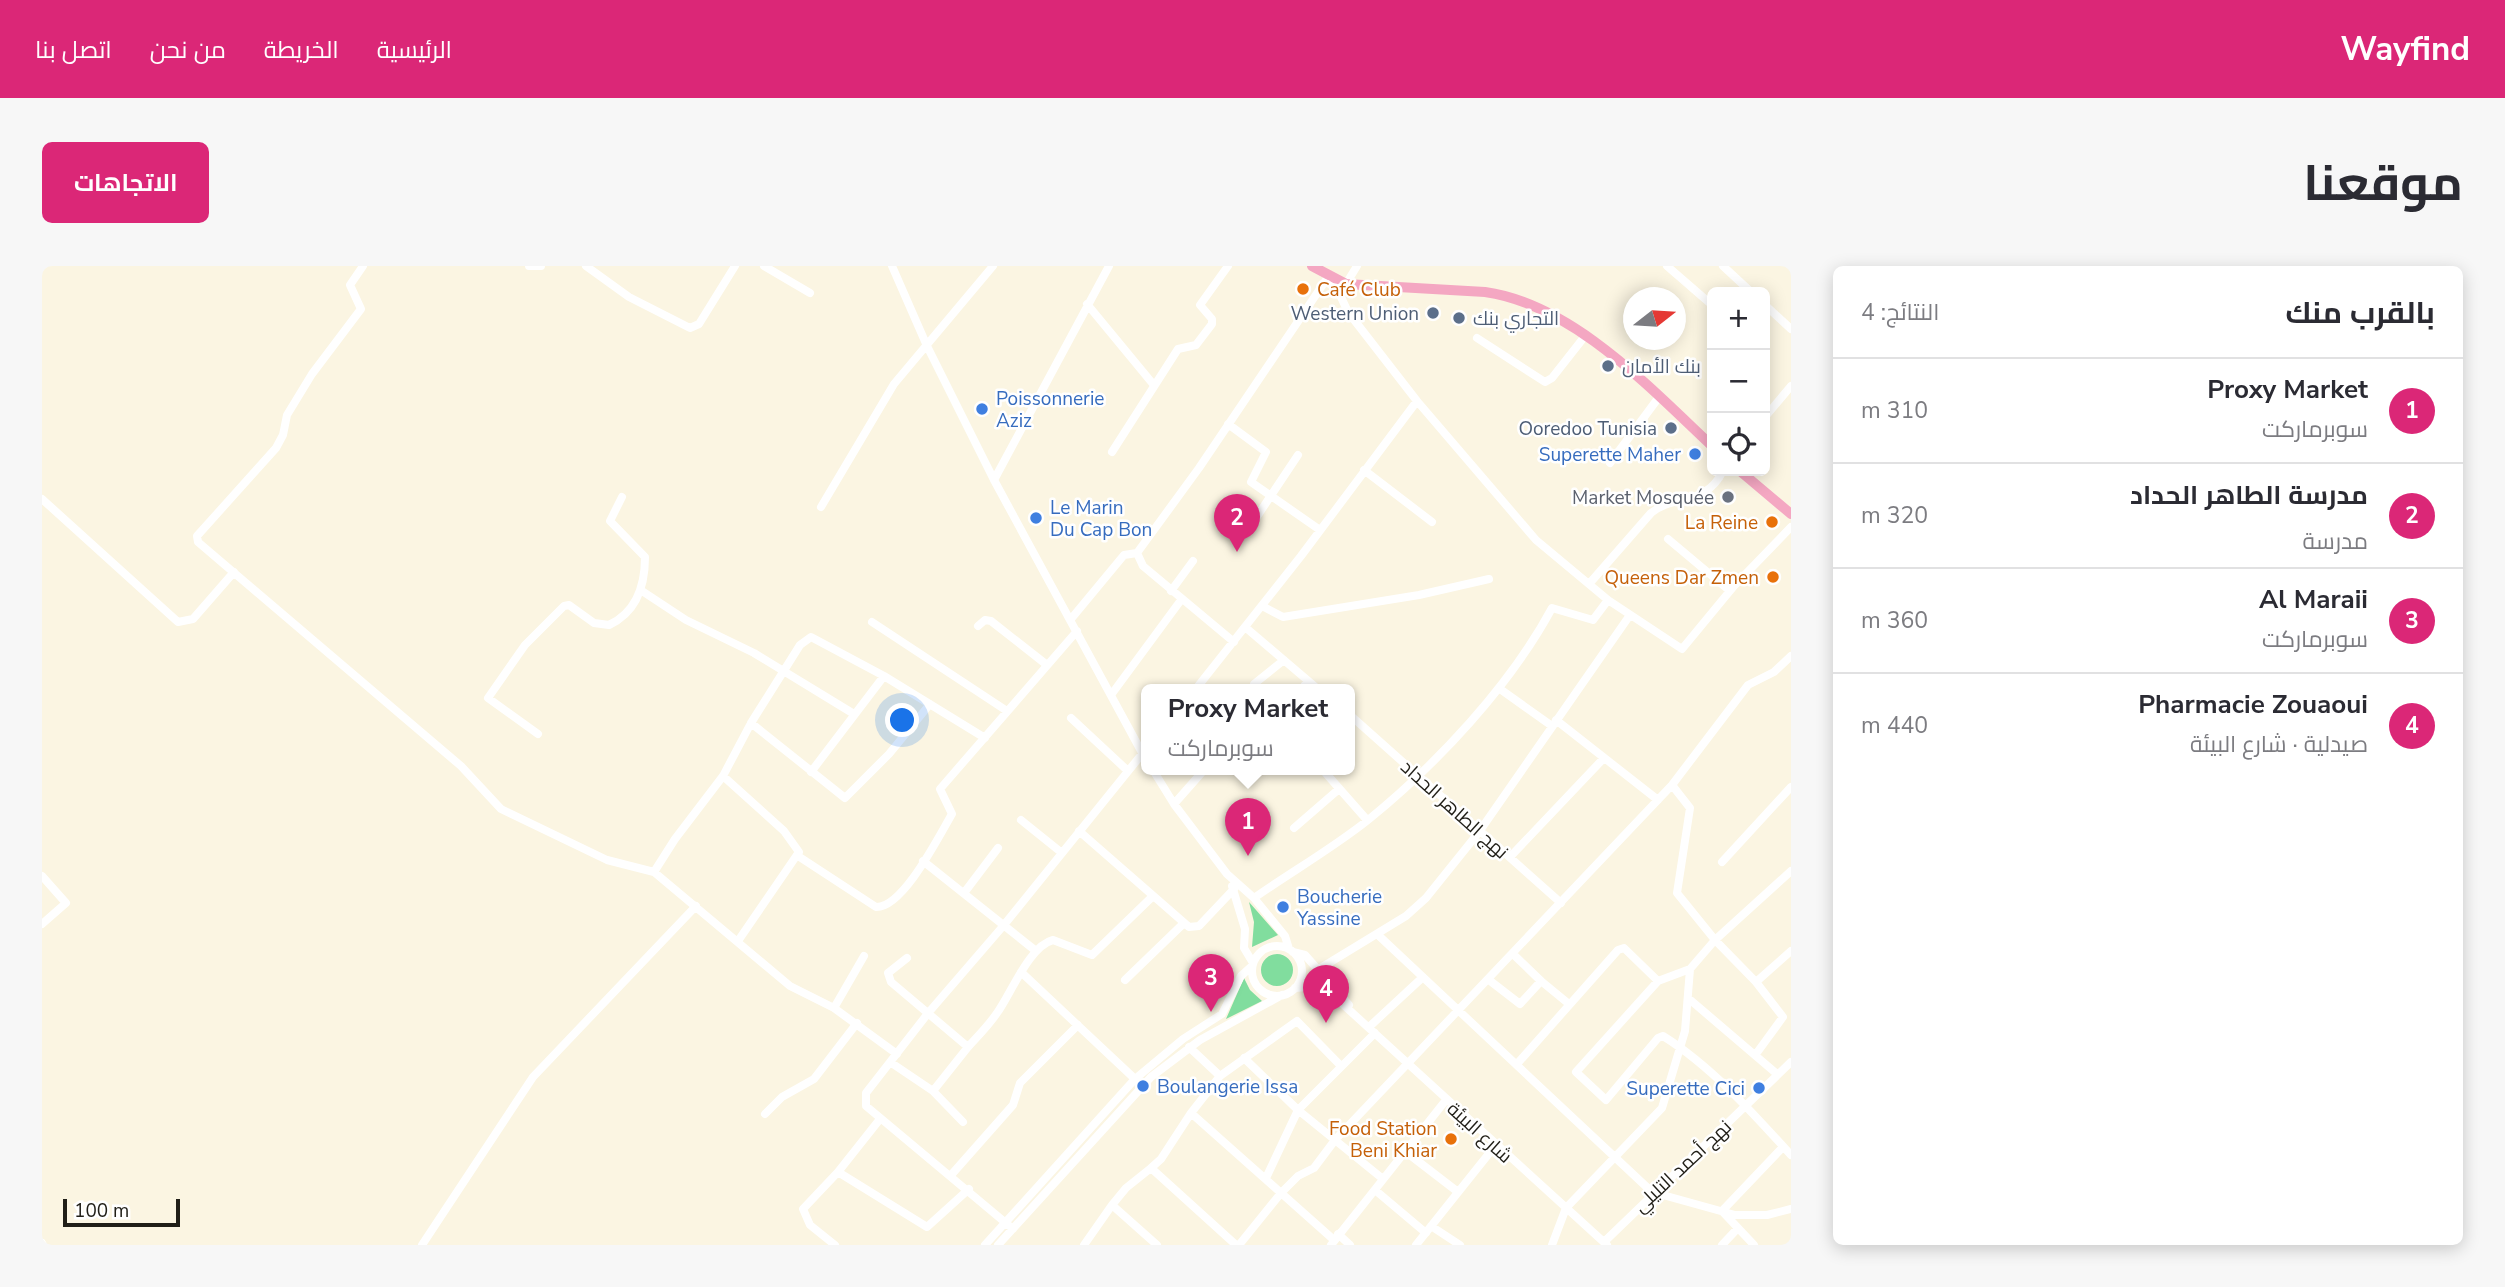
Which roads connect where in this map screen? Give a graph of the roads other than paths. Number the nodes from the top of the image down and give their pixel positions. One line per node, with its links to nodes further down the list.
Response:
1 (363, 266): 52 (street)
2 (529, 266): 3 (street)
3 (541, 266)
4 (586, 266): 5 (street)
5 (735, 266)
6 (764, 266): 18 (street)
7 (892, 266): 25 (street)
8 (993, 266): 25 (street)
9 (1109, 266): 20 (street)
10 (1228, 266): 26 (street)
11 (1312, 266): 15 (main road)
12 (1357, 266): 16 (street)
13 (1667, 266): 19 (street)
14 (1723, 266): 17 (street)
15 (1331, 279): 16 (main road); 29 (street); 31 (street)
16 (1346, 284): 23 (main road)
17 (1746, 287)
18 (810, 293)
19 (1707, 301)
20 (1087, 304): 26 (street); 39 (street)
21 (1770, 310): 22 (street)
22 (1791, 329)
23 (1584, 336): 24 (street); 28 (main road)
24 (1477, 338)
25 (927, 346): 39 (street); 43 (street)
26 (1153, 384): 33 (street)
27 (1791, 386): 30 (street)
28 (1659, 397): 32 (main road); 35 (street)
29 (1417, 401): 36 (street); 54 (street)
30 (1768, 413)
31 (1228, 424): 40 (street); 50 (street)
32 (1707, 441)
33 (1112, 452)
34 (1298, 455): 40 (street)
35 (1610, 463)
36 (1364, 470): 45 (street); 48 (street)
37 (1720, 476): 54 (street)
38 (1746, 476): 44 (main road)
39 (994, 480): 62 (street)
40 (1272, 496): 46 (street); 48 (street)
41 (622, 497): 55 (street)
42 (42, 499): 52 (street)
43 (821, 507)
44 (1791, 514)
45 (1432, 522)
46 (1252, 524)
47 (1791, 527): 57 (street)
48 (1320, 530): 60 (street)
49 (1668, 539): 57 (street)
50 (1137, 552): 56 (street); 62 (street)
51 (1193, 561): 56 (street)
52 (234, 572): 116 (street)
53 (1489, 579): 60 (street)
54 (1589, 584): 59 (street)
55 (642, 591): 71 (street); 87 (street)
56 (1171, 591): 58 (street)
57 (1730, 591): 61 (street)
58 (1181, 600): 67 (street); 79 (street)
59 (1608, 600): 61 (street); 78 (street)
60 (1262, 606): 65 (street)
61 (1630, 615): 86 (street)
62 (1071, 620): 66 (street)
63 (872, 622): 81 (street)
64 (978, 626): 70 (street)
65 (1245, 627): 67 (street); 69 (street)
66 (1077, 631): 70 (street); 79 (street)
67 (1234, 642): 74 (street)
68 (1791, 656): 99 (street)
69 (1284, 660): 73 (street); 75 (street)
70 (1047, 665): 81 (street)
71 (784, 671): 72 (street); 82 (street); 85 (street)
72 (884, 676): 80 (street); 82 (street)
73 (1308, 681): 76 (street); 77 (street)
74 (1200, 684)
75 (1254, 684)
76 (1306, 684)
77 (1312, 684)
78 (1500, 689): 86 (street); 97 (street)
79 (1111, 695): 89 (street)
80 (930, 704): 88 (street); 93 (street)
81 (1007, 711): 88 (street)
82 (854, 714): 93 (street)
83 (1071, 718): 92 (street)
84 (1355, 720): 97 (street, نهج الطاهر الحداد)
85 (751, 723): 93 (street); 98 (street)
86 (1554, 723): 91 (street); 108 (street)
87 (538, 734)
88 (985, 738): 113 (street)
89 (1141, 747)
90 (1141, 758): 92 (street)
91 (1603, 759): 102 (street); 112 (street)
92 (1128, 771): 107 (street)
93 (811, 772)
94 (1156, 775): 103 (street)
95 (1200, 775): 103 (street)
96 (1327, 775): 101 (street)
97 (1417, 775): 105 (street); 108 (street, نهج الطاهر الحداد)
98 (723, 776): 111 (street); 116 (street)
99 (1672, 785): 102 (street); 130 (street)
100 (1791, 787): 114 (street)
101 (1339, 789): 105 (street); 106 (street)
102 (1658, 800): 123 (street)
103 (1174, 804): 117 (street)
104 (1021, 820): 110 (street)
105 (1367, 820): 122 (street)
106 (1294, 828)
107 (1079, 831): 110 (street); 121 (street)
108 (1479, 832): 112 (street, نهج الطاهر الحداد); 128 (street)
109 (998, 848): 120 (street)
110 (1062, 853): 127 (street)
111 (798, 856): 113 (street); 129 (street)
112 (1510, 858): 123 (street, نهج الطاهر الحداد)
113 (923, 861): 120 (street)
114 (1723, 862)
115 (1791, 871): 130 (street)
116 (654, 872): 124 (street)
117 (1227, 874): 119 (street); 122 (street)
118 (42, 876): 126 (street)
119 (1234, 890): 125 (street); 137 (street)
120 (964, 893): 127 (street)
121 (1153, 896): 125 (street); 132 (street)
122 (1254, 898): 131 (street)
123 (1561, 903): 134 (street)
124 (696, 906): 129 (street); 208 (street)
125 (1184, 923): 142 (street)
126 (42, 924)
127 (1004, 925): 132 (street); 152 (street)
128 (1377, 934): 138 (street); 141 (street)
129 (738, 940): 151 (street)
130 (1714, 940): 139 (street); 146 (street)
131 (1291, 950): 137 (street); 138 (street); 147 (street)
132 (1036, 951): 140 (street)
133 (1791, 951): 146 (street)
134 (1513, 954): 143 (street); 144 (street)
135 (864, 956): 151 (street)
136 (907, 958): 152 (street)
137 (1253, 965): 148 (street); 171 (street)
138 (1319, 969): 154 (street)
139 (1690, 969): 145 (street); 149 (street)
140 (1021, 972): 156 (street); 158 (street)
141 (1423, 977): 153 (street); 157 (street)
142 (1125, 980)
143 (1489, 980): 144 (street); 153 (street)
144 (1541, 981): 150 (street)
145 (1658, 981): 150 (street); 160 (street)
146 (1756, 982): 162 (street)
147 (1294, 988): 148 (street); 154 (street)
148 (1282, 995): 159 (street)
149 (1688, 998): 160 (street); 162 (street)
150 (1569, 1004): 167 (street)
151 (834, 1008): 155 (street)
152 (929, 1012): 158 (street); 161 (street)
153 (1460, 1012): 166 (street); 167 (street)
154 (1356, 1016): 157 (street, شارع البيئة)
155 (857, 1023): 161 (street); 177 (street)
156 (1078, 1025): 171 (street); 188 (street)
157 (1372, 1030): 166 (street, شارع البيئة); 168 (street)
158 (968, 1047): 172 (street)
159 (1189, 1047): 170 (street); 201 (street)
160 (1681, 1047): 174 (street); 185 (street)
161 (897, 1054): 164 (street)
162 (1756, 1054): 169 (street)
163 (1244, 1058): 168 (street); 170 (street); 175 (street)
164 (890, 1062): 172 (street); 178 (street)
165 (1791, 1062): 169 (street, نهج أحمد التليلي)
166 (1408, 1064): 173 (street, شارع البيئة); 180 (street)
167 (1517, 1064): 185 (street)
168 (1341, 1066): 175 (street)
169 (1777, 1074): 174 (street, نهج أحمد التليلي)
170 (1220, 1076): 176 (street)
171 (1135, 1079): 200 (street)
172 (933, 1091): 179 (street)
173 (1446, 1100): 181 (street, شارع البيئة); 183 (street)
174 (1745, 1107): 182 (street); 194 (street, نهج أحمد التليلي)
175 (1298, 1110): 180 (street); 189 (street)
176 (1191, 1113): 186 (street); 189 (street)
177 (765, 1114)
178 (880, 1119): 187 (street); 188 (street)
179 (963, 1122)
180 (1335, 1140): 190 (street); 195 (street)
181 (1495, 1146): 193 (street); 197 (street, شارع البيئة)
182 (1783, 1147): 184 (street); 199 (street)
183 (1406, 1152): 190 (street); 193 (street)
184 (1791, 1155)
185 (1613, 1156): 194 (street); 197 (street)
186 (1151, 1168): 196 (street); 214 (street)
187 (838, 1172): 191 (street); 209 (street)
188 (951, 1174): 191 (street)
189 (1266, 1178): 195 (street)
190 (1383, 1179): 192 (street)
191 (969, 1189): 202 (street)
192 (1374, 1190): 205 (street); 206 (street)
193 (1458, 1192): 205 (street)
194 (1652, 1192): 199 (street); 207 (street, نهج أحمد التليلي)
195 (1281, 1193): 206 (street); 214 (street)
196 (1112, 1205): 212 (street); 213 (street)
197 (1566, 1208): 207 (street, شارع البيئة); 218 (street)
198 (1791, 1209): 199 (street)
199 (1722, 1211): 203 (street)
200 (1015, 1212): 201 (street); 202 (street)
201 (1022, 1219): 204 (street)
202 (1006, 1222): 204 (street); 210 (street)
203 (1738, 1228): 219 (street); 220 (street)
204 (1013, 1229): 211 (street)
205 (1429, 1229): 216 (street); 217 (street)
206 (1334, 1240): 215 (street)
207 (1605, 1243)
208 (422, 1245)
209 (835, 1245)
210 (985, 1245)
211 (998, 1245)
212 (1084, 1245)
213 (1157, 1245)
214 (1238, 1245)
215 (1350, 1245)
216 (1416, 1245)
217 (1460, 1245)
218 (1552, 1245)
219 (1722, 1245)
220 (1754, 1245)

